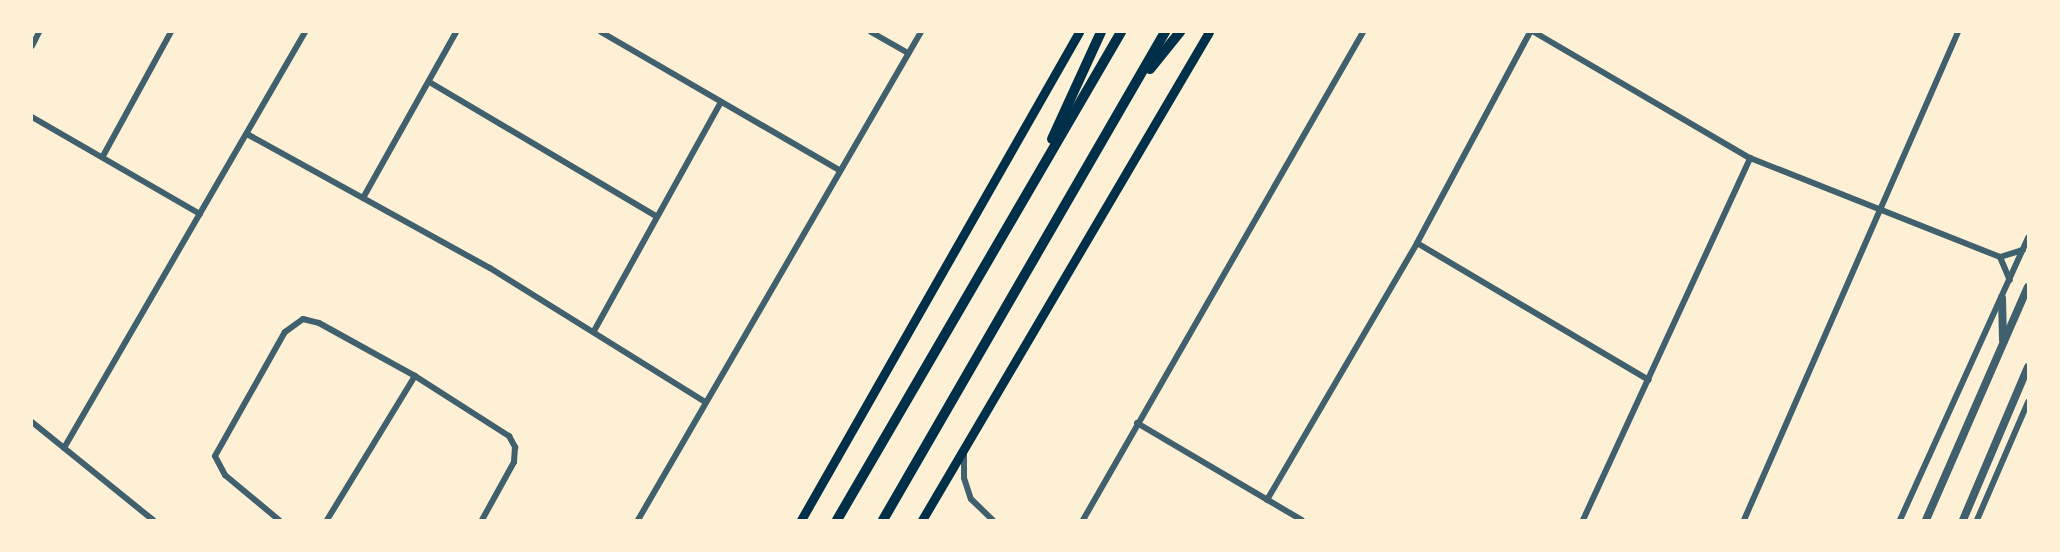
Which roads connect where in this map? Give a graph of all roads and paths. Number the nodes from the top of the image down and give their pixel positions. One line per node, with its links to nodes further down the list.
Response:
1 (39, 32): 17 (street)
2 (171, 32): 24 (street)
3 (305, 32): 23 (street)
4 (456, 32): 19 (street)
5 (601, 32): 21 (street)
6 (871, 32): 18 (street)
7 (920, 32): 18 (street)
8 (1079, 32): 56 (main road)
9 (1101, 32): 27 (highway)
10 (1121, 32): 27 (highway)
11 (1165, 32): 20 (highway)
12 (1180, 32): 20 (highway)
13 (1209, 32): 48 (main road)
14 (1363, 32): 47 (street)
15 (1532, 32): 25 (street); 33 (street)
16 (1958, 32): 29 (street)
17 (32, 46)
18 (908, 53): 26 (street)
19 (431, 83): 28 (street); 31 (street)
20 (1127, 99): 58 (highway)
21 (721, 102): 26 (street); 31 (street)
22 (32, 117): 24 (street)
23 (247, 134): 28 (street); 30 (street)
24 (103, 156): 30 (street)
25 (1750, 158): 29 (street); 43 (street)
26 (839, 170): 44 (street)
27 (1036, 177): 57 (highway)
28 (363, 198): 39 (street)
29 (1882, 211): 35 (street); 64 (street)
30 (200, 214): 49 (street)
31 (656, 216): 39 (street)
32 (2028, 238): 34 (street)
33 (1417, 243): 43 (street); 50 (street)
34 (2023, 250): 35 (street); 36 (street)
35 (2000, 257): 36 (street)
36 (2010, 280): 38 (street)
37 (2028, 287): 40 (street)
38 (2002, 298): 40 (street); 65 (street)
39 (594, 331): 44 (street)
40 (2002, 345): 66 (street)
41 (2028, 367): 67 (street)
42 (415, 376): 52 (street); 53 (street); 54 (street)
43 (1649, 380): 63 (street)
44 (705, 402): 55 (street)
45 (2028, 402): 68 (street)
46 (32, 422): 49 (street)
47 (1138, 423): 50 (street); 61 (street)
48 (965, 445): 59 (main road); 60 (street)
49 (64, 448): 51 (street)
50 (1267, 500): 62 (street)
51 (153, 520)
52 (279, 520)
53 (327, 520)
54 (482, 520)
55 (638, 520)
56 (801, 520)
57 (836, 520)
58 (883, 520)
59 (922, 520)
60 (993, 520)
61 (1083, 520)
62 (1302, 520)
63 (1583, 520)
64 (1744, 520)
65 (1900, 520)
66 (1926, 520)
67 (1962, 520)
68 (1977, 520)

